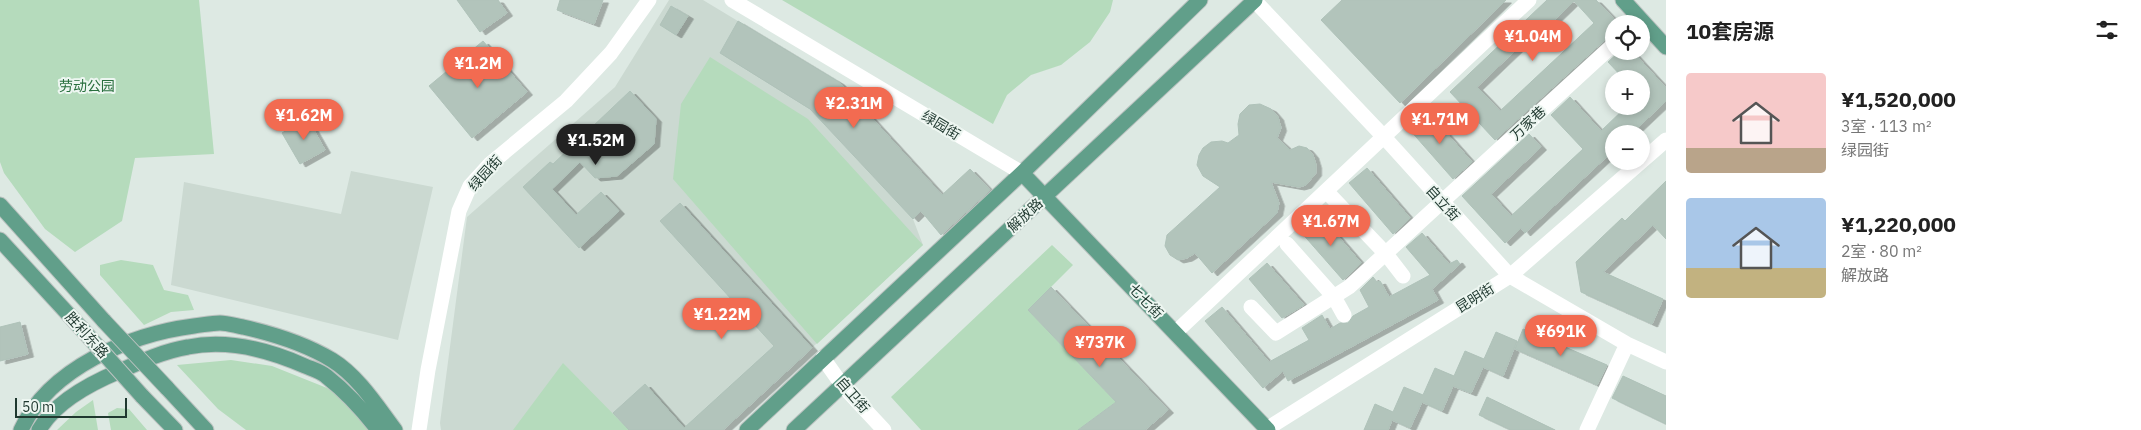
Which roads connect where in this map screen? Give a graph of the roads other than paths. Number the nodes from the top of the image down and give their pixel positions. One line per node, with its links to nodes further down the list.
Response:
1 (649, 0): 38 (street, 绿园街)
2 (732, 0): 13 (street, 绿园街)
3 (1200, 0): 13 (main road)
4 (1255, 0): 11 (street, 自立街); 15 (main road, 解放路)
5 (1529, 0): 11 (street)
6 (1623, 0): 7 (main road)
7 (1633, 15)
8 (1650, 33): 9 (main road)
9 (1666, 47)
10 (1605, 52): 16 (street, 万家巷)
11 (1384, 137): 14 (street); 16 (street, 自立街)
12 (1666, 140): 22 (street, 昆明街)
13 (1022, 173): 15 (main road, 七七街); 29 (main road)
14 (1326, 191): 20 (street); 26 (street)
15 (1045, 197): 26 (main road, 七七街); 30 (main road, 解放路)
16 (1442, 202): 20 (street, 万家巷); 22 (street, 自立街)
17 (0, 205): 35 (main road, 胜利东路, bridge)
18 (0, 240): 34 (main road, 胜利东路, bridge)
19 (1287, 244): 23 (street)
20 (1386, 254): 21 (street); 23 (street, 万家巷)
21 (1403, 276)
22 (1510, 276): 27 (street, 自立街); 42 (street, 昆明街)
23 (1334, 297): 24 (street, 万家巷); 25 (street)
24 (1251, 307)
25 (1344, 315)
26 (1176, 332): 42 (main road, 七七街)
27 (1627, 344): 28 (street, 自立街); 43 (street)
28 (1664, 357)
29 (823, 358): 30 (street, 自卫街); 39 (main road)
30 (842, 385): 40 (main road, 解放路); 41 (street, 自卫街)
31 (370, 408): 32 (main road); 33 (main road); 36 (main road); 37 (main road)
32 (22, 430)
33 (39, 430)
34 (175, 430)
35 (206, 430)
36 (378, 430)
37 (395, 430)
38 (419, 430)
39 (747, 430)
40 (794, 430)
41 (884, 430)
42 (1266, 430)
43 (1587, 430)

